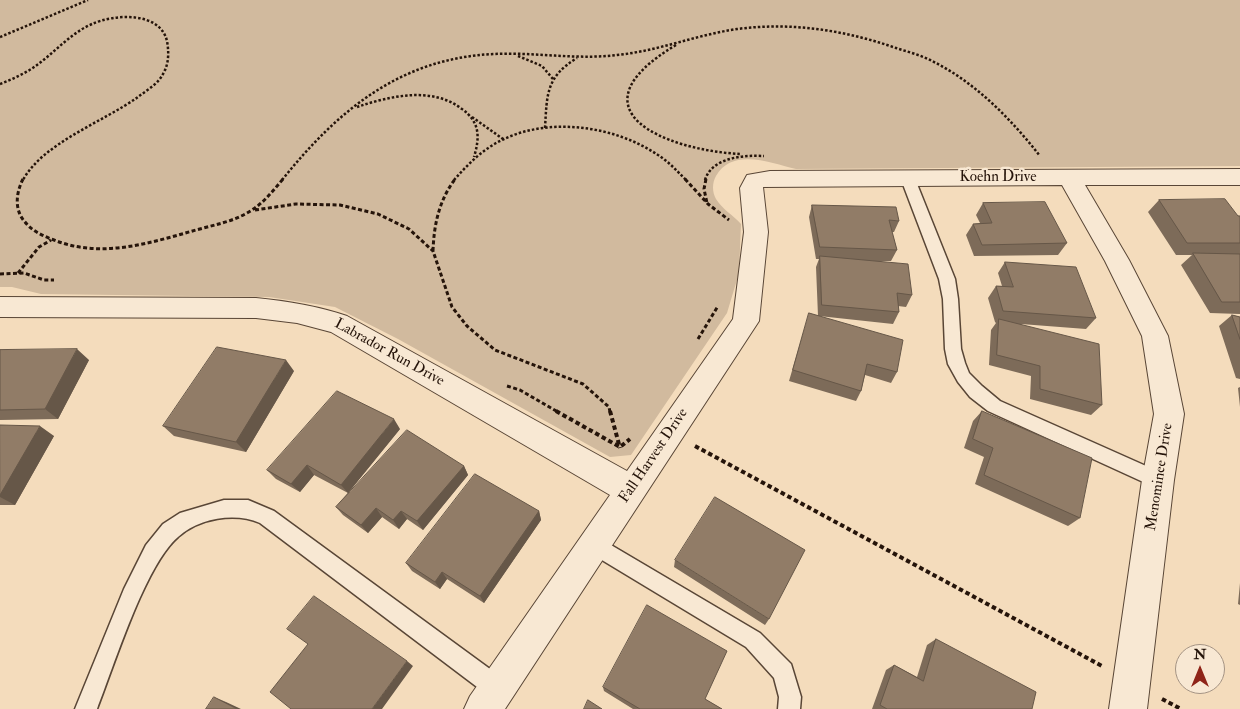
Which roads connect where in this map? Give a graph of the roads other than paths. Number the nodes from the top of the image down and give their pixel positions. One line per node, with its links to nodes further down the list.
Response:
1 (753, 168): 2 (street, Koehn Drive); 7 (street, Fall Harvest Drive)
2 (908, 178): 3 (street, Koehn Drive); 6 (lane)
3 (1069, 178): 4 (street, Koehn Drive); 6 (street, Menominee Drive)
4 (1237, 181)
5 (0, 307): 7 (street, Labrador Run Drive)
6 (1158, 480): 9 (street, Menominee Drive)
7 (631, 490): 8 (street, Fall Harvest Drive)
8 (594, 544): 10 (street, Fall Harvest Drive); 12 (lane)
9 (1130, 696)
10 (490, 698): 11 (lane)
11 (86, 709)
12 (789, 709)

